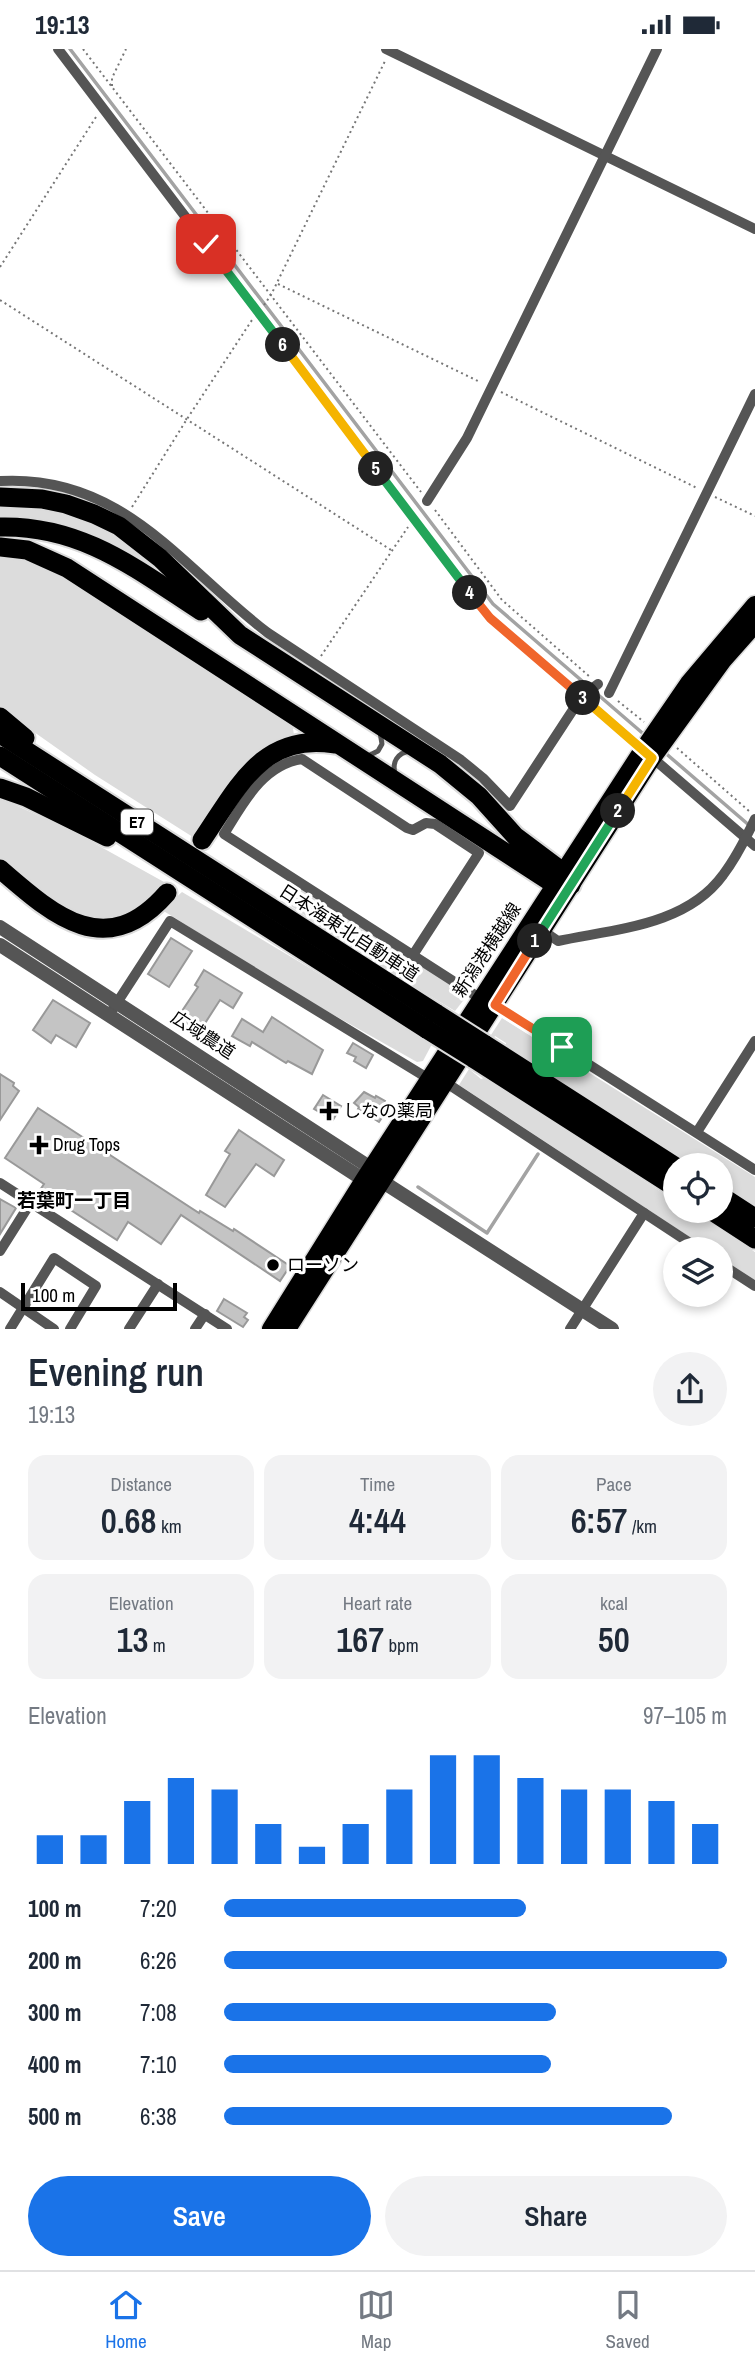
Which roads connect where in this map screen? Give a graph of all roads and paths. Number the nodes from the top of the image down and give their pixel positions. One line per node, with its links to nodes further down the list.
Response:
1 (58, 49): 7 (street)
2 (83, 49): 6 (path)
3 (126, 49): 6 (path)
4 (657, 49): 8 (street)
5 (388, 50): 8 (street); 11 (path)
6 (112, 87): 12 (path)
7 (102, 108): 10 (path); 14 (street)
8 (605, 157): 9 (street); 15 (street)
9 (755, 229)
10 (0, 267)
11 (277, 283): 12 (path); 15 (path)
12 (271, 296): 21 (path)
13 (0, 300): 17 (path)
14 (258, 312): 17 (path); 24 (street)
15 (492, 388): 19 (path); 21 (street)
16 (755, 394): 19 (street)
17 (187, 419): 22 (path); 27 (path)
18 (0, 481): 22 (street)
19 (707, 493): 23 (path); 33 (street)
20 (0, 497): 30 (highway)
21 (427, 501): 32 (path)
22 (127, 515): 31 (street)
23 (755, 516)
24 (414, 519): 27 (path); 34 (street)
25 (0, 527): 30 (highway)
26 (0, 547): 39 (highway)
27 (391, 550): 31 (path)
28 (755, 605): 38 (main road, 新潟港横越線)
29 (755, 624): 38 (main road, 新潟港横越線)
30 (240, 635): 36 (highway)
31 (316, 665): 34 (street)
32 (598, 684): 34 (street)
33 (609, 693): 38 (path)
34 (582, 696): 41 (street)
35 (0, 717): 52 (highway)
36 (370, 718): 40 (highway); 43 (lane)
37 (0, 734): 52 (highway, 日本海東北自動車道 / E7)
38 (660, 735): 41 (main road, 新潟港横越線); 46 (path)
39 (339, 744): 43 (highway); 47 (highway)
40 (422, 752): 44 (lane); 50 (highway)
41 (648, 754): 48 (street); 50 (main road, 新潟港横越線)
42 (0, 756): 52 (highway, 日本海東北自動車道 / E7)
43 (360, 758): 44 (highway)
44 (400, 783): 50 (highway)
45 (4, 786): 52 (highway)
46 (755, 818): 48 (street)
47 (202, 840)
48 (750, 842): 54 (street)
49 (0, 869): 51 (highway)
50 (563, 880): 54 (main road, 新潟港横越線); 57 (main road, 新潟港横越線)
51 (167, 893)
52 (271, 918): 60 (highway, 日本海東北自動車道 / E7, bridge)
53 (0, 927): 58 (street, 広域農道)
54 (542, 930): 57 (main road, 新潟港横越線)
55 (0, 945): 58 (street, 広域農道)
56 (414, 955): 56 (street); 57 (street)
57 (488, 1002): 61 (main road, 新潟港横越線); 62 (street)
58 (113, 1009): 61 (street); 65 (street, 広域農道)
59 (755, 1041): 62 (street)
60 (478, 1051): 63 (highway, 日本海東北自動車道 / E7); 66 (highway, 日本海東北自動車道 / E7)
61 (437, 1080): 65 (main road, 新潟港横越線); 70 (street)
62 (697, 1132): 64 (street)
63 (663, 1159)
64 (755, 1170)
65 (372, 1176): 81 (street, 広域農道); 89 (main road, 新潟港横越線); 90 (main road, 新潟港横越線)
66 (663, 1179)
67 (0, 1182): 68 (street)
68 (31, 1202): 75 (street); 77 (street)
69 (733, 1204): 71 (highway)
70 (644, 1213): 73 (street); 81 (street)
71 (755, 1218)
72 (730, 1223): 74 (highway)
73 (681, 1237)
74 (755, 1239)
75 (0, 1251)
76 (733, 1272): 78 (street)
77 (158, 1284): 82 (street); 86 (street)
78 (755, 1286)
79 (0, 1292): 80 (street)
80 (23, 1307): 83 (street); 84 (street); 85 (street)
81 (582, 1309): 91 (street); 92 (street, 広域農道)
82 (205, 1314): 87 (street); 88 (street)
83 (9, 1328)
84 (54, 1328)
85 (70, 1328)
86 (129, 1328)
87 (195, 1328)
88 (227, 1328)
89 (271, 1328)
90 (287, 1328)
91 (570, 1328)
92 (612, 1328)

